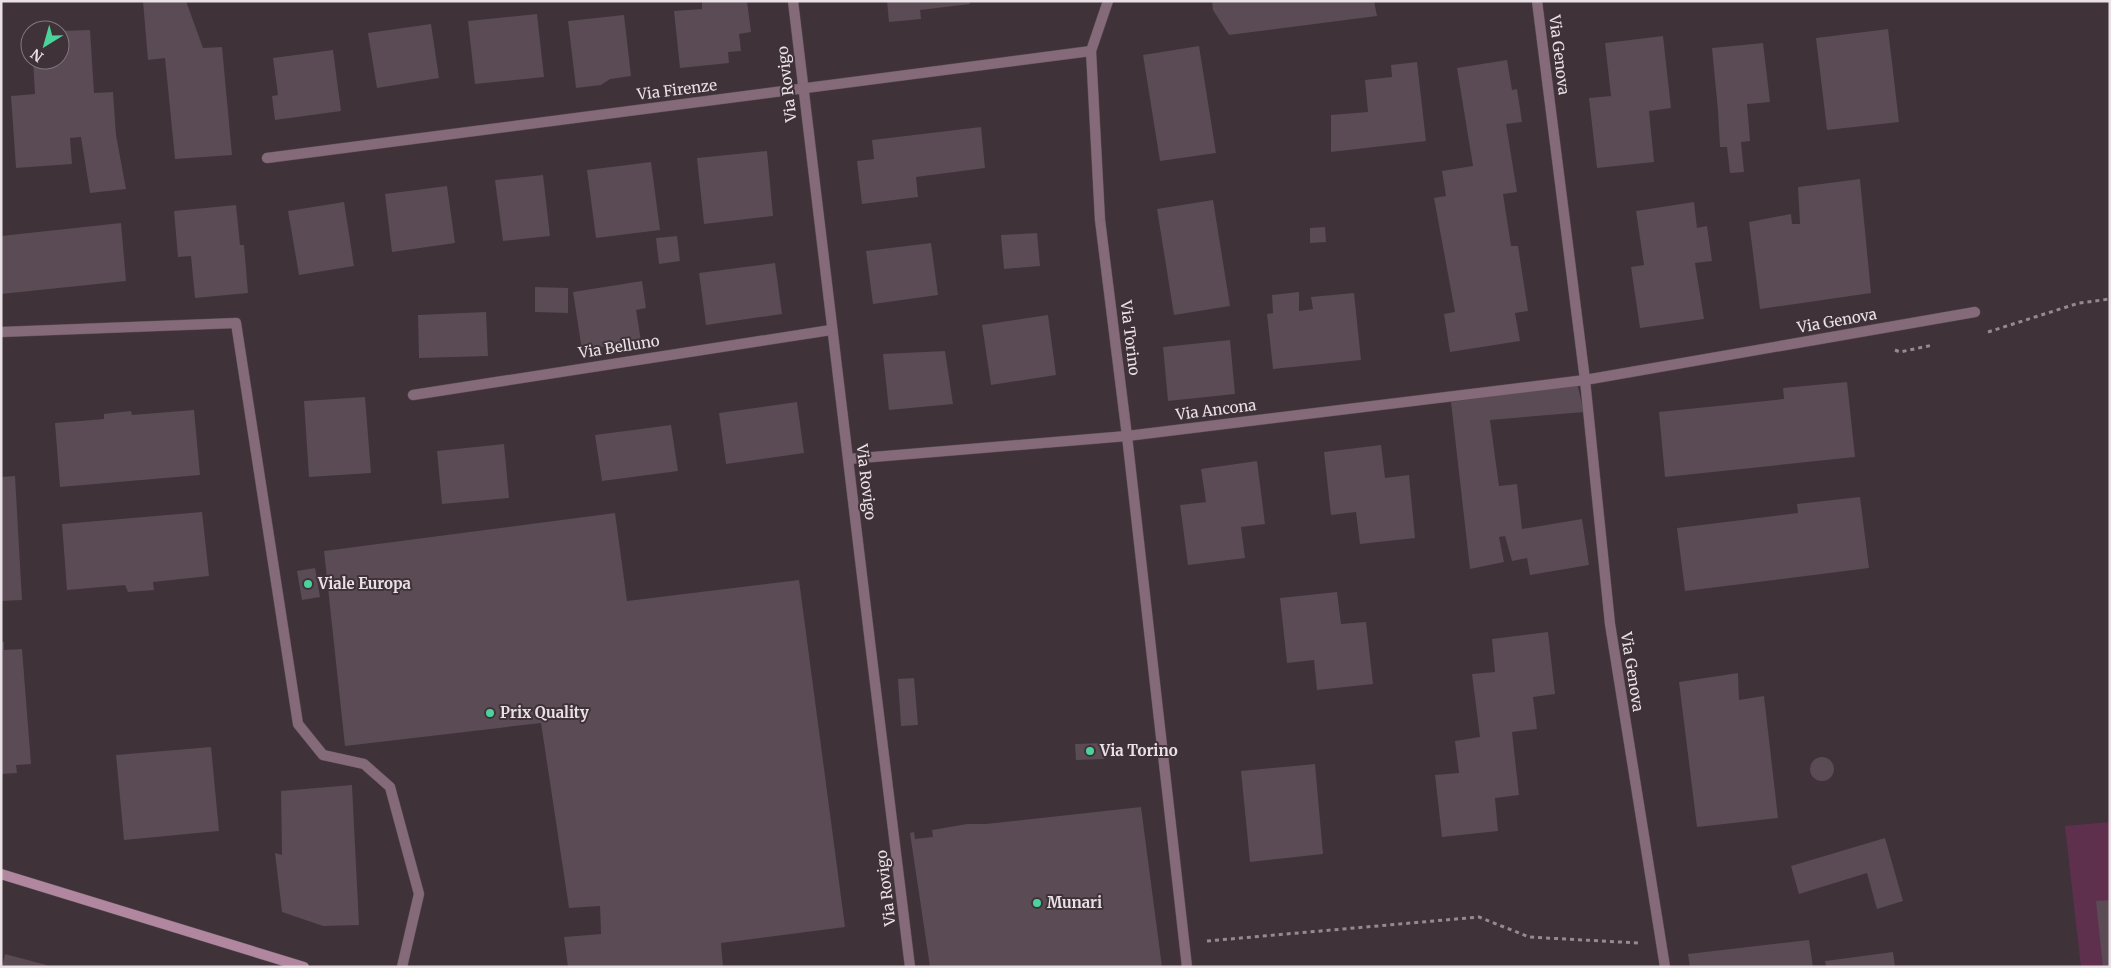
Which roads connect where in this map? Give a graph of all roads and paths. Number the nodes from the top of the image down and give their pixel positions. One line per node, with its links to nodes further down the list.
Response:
1 (793, 1): 5 (street, Via Rovigo)
2 (1108, 1): 4 (street)
3 (1537, 1): 10 (street, Via Genova)
4 (1091, 51): 5 (street, Via Firenze); 12 (street, Via Torino)
5 (803, 89): 6 (street, Via Firenze); 8 (street, Via Rovigo)
6 (267, 158)
7 (1975, 312): 10 (street, Via Genova)
8 (831, 330): 11 (street, Via Belluno); 13 (street, Via Rovigo)
9 (1, 332): 18 (street)
10 (1585, 380): 12 (street, Via Ancona); 16 (street, Via Genova)
11 (413, 394)
12 (1127, 436): 13 (street, Via Ancona); 15 (street, Via Torino)
13 (849, 459): 19 (street, Via Rovigo)
14 (1, 874): 17 (street)
15 (1184, 943): 16 (path); 20 (street, Via Torino)
16 (1662, 945): 21 (street, Via Genova)
17 (304, 967)
18 (402, 967)
19 (910, 967)
20 (1187, 967)
21 (1665, 967)

